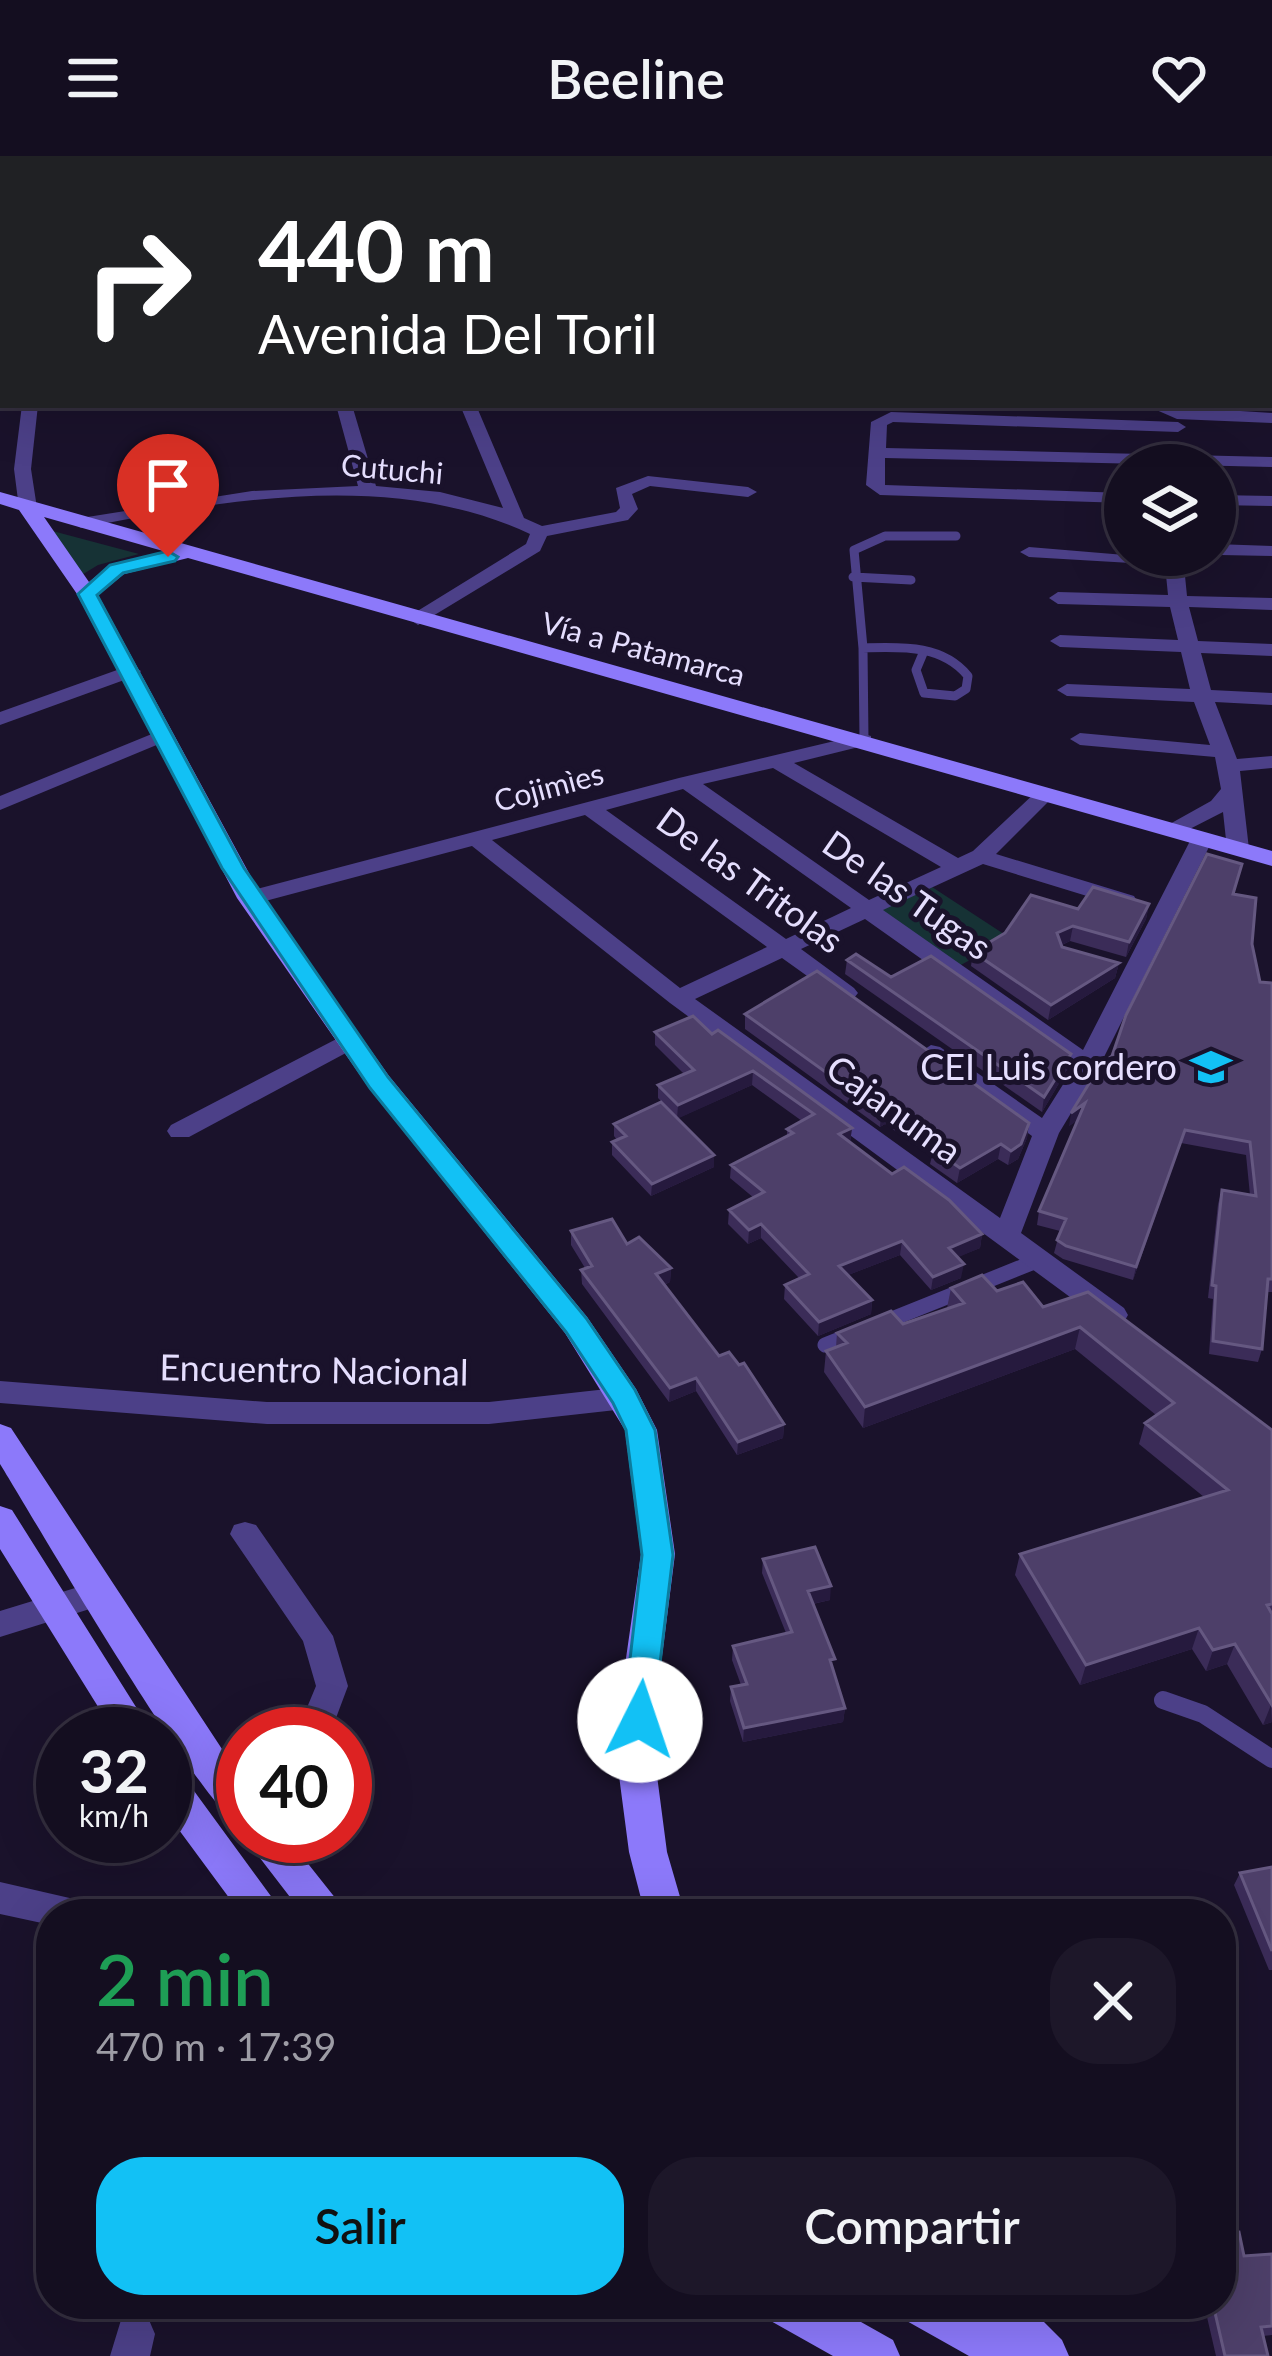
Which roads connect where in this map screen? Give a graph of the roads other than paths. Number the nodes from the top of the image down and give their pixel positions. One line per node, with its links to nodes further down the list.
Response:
1 (30, 408): 18 (street)
2 (345, 408): 13 (street)
3 (469, 408): 19 (street)
4 (1158, 408): 7 (street)
5 (1242, 410): 6 (street); 7 (street)
6 (1272, 418)
7 (1177, 420): 8 (street); 9 (street)
8 (1184, 444)
9 (879, 453): 10 (street); 15 (street)
10 (1104, 460)
11 (1236, 462): 12 (street)
12 (1272, 462)
13 (368, 490): 19 (street, Cutuchi); 20 (street, Cutuchi)
14 (748, 492): 21 (street)
15 (1104, 498)
16 (1236, 500): 17 (street)
17 (1272, 501)
18 (14, 503): 20 (street, Vía a Patamarca); 31 (street)
19 (516, 517): 21 (street, Cutuchi)
20 (81, 523): 26 (street, Vía a Patamarca)
21 (541, 532): 35 (street)
22 (956, 536): 29 (lane)
23 (1272, 551): 25 (street)
24 (1028, 552): 27 (street)
25 (1236, 552)
26 (206, 556): 31 (street); 35 (street, Vía a Patamarca)
27 (1104, 556)
28 (1176, 576): 33 (street)
29 (853, 577): 30 (lane); 38 (lane)
30 (911, 580)
31 (87, 594): 41 (street)
32 (1058, 598): 33 (street)
33 (1178, 600): 34 (street); 37 (street)
34 (1272, 604)
35 (418, 619): 47 (street, Vía a Patamarca)
36 (1060, 640): 37 (street)
37 (1190, 646): 39 (street); 43 (street)
38 (863, 648): 40 (lane); 47 (lane)
39 (1272, 650)
40 (924, 651): 40 (lane)
41 (130, 671): 45 (street); 46 (street)
42 (1067, 690): 43 (street)
43 (1202, 696): 44 (street); 49 (street)
44 (1272, 699)
45 (0, 719)
46 (164, 735): 55 (street); 64 (street)
47 (864, 740): 50 (street, Cojimìes); 54 (street, Vía a Patamarca)
48 (1080, 740): 49 (street)
49 (1226, 759): 51 (street); 53 (street)
50 (778, 762): 52 (street, Cojimìes); 63 (street)
51 (1272, 762)
52 (686, 782): 56 (street, Cojimìes); 65 (street, De las Tugas)
53 (1230, 790): 57 (street); 60 (street)
54 (1045, 794): 57 (street, Vía a Patamarca); 61 (street)
55 (0, 804)
56 (589, 808): 58 (street, Cojimìes); 67 (street, De las Tritolas)
57 (1170, 830): 59 (street, Vía a Patamarca)
58 (477, 838): 64 (street, Cojimìes); 68 (street, Cajanuma)
59 (1202, 839): 60 (street, Vía a Patamarca); 66 (street)
60 (1238, 849): 62 (street, Vía a Patamarca)
61 (981, 856): 63 (street); 66 (street)
62 (1271, 861)
63 (957, 867): 65 (street)
64 (250, 898): 70 (street)
65 (864, 909): 67 (street); 72 (street, De las Tugas)
66 (1164, 913): 72 (street)
67 (782, 948): 68 (street); 69 (street, De las Tritolas)
68 (678, 998): 75 (street, Cajanuma)
69 (858, 1001)
70 (348, 1041): 73 (street); 80 (street)
71 (914, 1041): 74 (street)
72 (1088, 1065): 74 (street)
73 (180, 1131)
74 (1046, 1133): 75 (street)
75 (1007, 1234): 76 (street, Cajanuma)
76 (1039, 1260): 77 (street, Cajanuma); 78 (lane)
77 (1128, 1326)
78 (825, 1345)
79 (0, 1392): 80 (street, Encuentro Nacional)
80 (625, 1398): 97 (street)
81 (0, 1437): 84 (street)
82 (0, 1520): 85 (street)
83 (245, 1534): 89 (street)
84 (98, 1594): 85 (street); 91 (street)
85 (56, 1609): 86 (street); 88 (street)
86 (0, 1624)
87 (1162, 1700): 90 (lane)
88 (118, 1707)
89 (324, 1707)
90 (1272, 1759)
91 (216, 1771)
92 (192, 1821): 95 (street)
93 (285, 1863): 96 (street)
94 (0, 1898): 98 (street)
95 (244, 1899)
96 (315, 1899)
97 (661, 1899)
98 (36, 1906)
99 (812, 2319): 102 (street)
100 (1009, 2319): 104 (street)
101 (943, 2321): 103 (street)
102 (877, 2356)
103 (1013, 2356)
104 (1046, 2356)

